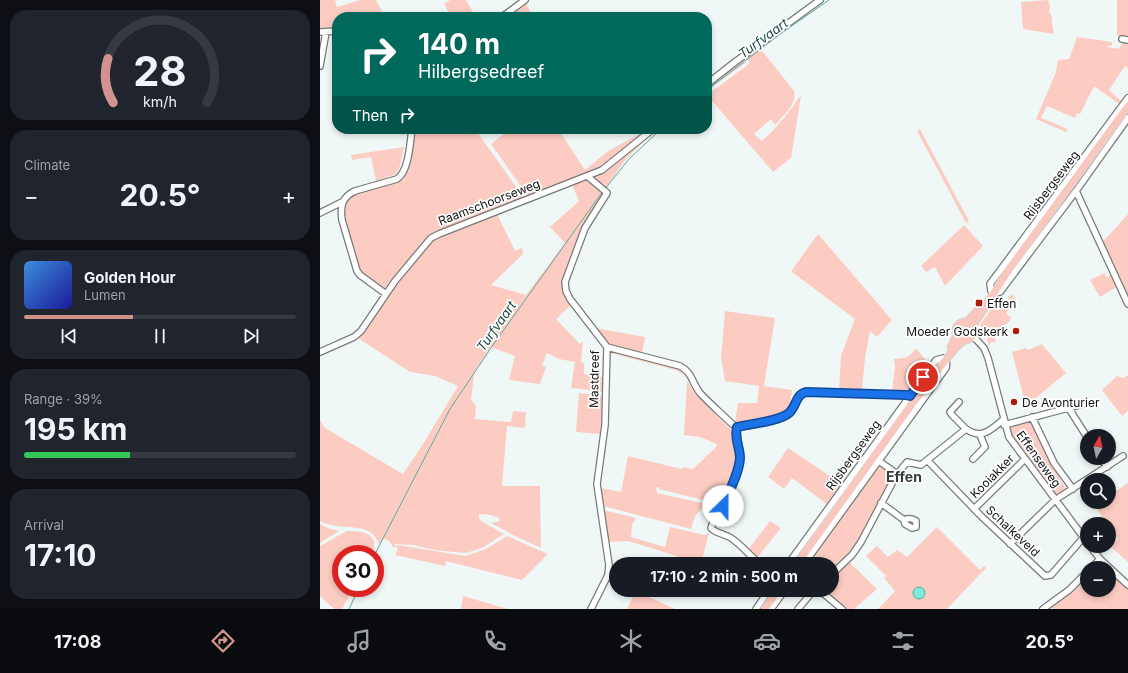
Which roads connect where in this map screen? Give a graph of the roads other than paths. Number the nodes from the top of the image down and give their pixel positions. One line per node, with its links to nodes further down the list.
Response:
1 (525, 0): 3 (street)
2 (820, 0): 6 (street)
3 (509, 12)
4 (323, 32): 5 (street)
5 (320, 66)
6 (712, 80)
7 (1128, 98): 16 (street, Rijsbergseweg)
8 (1128, 106): 16 (main road, Rijsbergseweg)
9 (1128, 118): 13 (street, Rijsbergseweg)
10 (411, 134): 14 (street)
11 (647, 134): 12 (street, Raamschoorseweg)
12 (587, 176): 17 (street, Raamschoorseweg); 22 (street, Mastdreef)
13 (1076, 191): 16 (street, Rijsbergseweg); 18 (street)
14 (342, 202): 15 (street); 17 (street)
15 (320, 213)
16 (994, 290): 19 (main road, Rijsbergseweg)
17 (386, 294): 23 (street, Raamschoorseweg)
18 (1128, 304)
19 (969, 325): 20 (main road); 21 (main road)
20 (973, 336): 21 (main road); 30 (street, Effenseweg)
21 (960, 338): 24 (main road, Rijsbergseweg)
22 (607, 347): 31 (street); 64 (street, Mastdreef)
23 (320, 352)
24 (943, 362): 25 (street, Rijsbergseweg); 39 (street, Rijsbergseweg); 53 (main road, Rijsbergseweg)
25 (910, 396): 31 (street); 52 (street, Rijsbergseweg)
26 (959, 402): 32 (street)
27 (1087, 403): 28 (street)
28 (1068, 407): 29 (street); 33 (street)
29 (1032, 417): 30 (street); 42 (street)
30 (1004, 422): 34 (street); 37 (street, Effenseweg)
31 (737, 427): 51 (street)
32 (966, 429): 34 (street); 38 (street)
33 (1082, 429)
34 (980, 435): 36 (street)
35 (1123, 456): 40 (street)
36 (973, 459)
37 (1025, 459): 43 (street, Effenseweg); 45 (street, Kooiakker)
38 (928, 461): 41 (street); 45 (street, Schalkeveld)
39 (879, 462): 41 (street); 54 (street, Rijsbergseweg)
40 (1107, 467): 42 (street)
41 (897, 474): 44 (street)
42 (1073, 490): 43 (street)
43 (1055, 500): 47 (street, Effenseweg); 48 (street)
44 (881, 503): 46 (street); 56 (street)
45 (974, 509): 48 (street, Schalkeveld)
46 (904, 520)
47 (1080, 533)
48 (1010, 544): 49 (street, Schalkeveld)
49 (1080, 545)
50 (1095, 553): 55 (street)
51 (751, 557)
52 (793, 557)
53 (802, 557)
54 (809, 557)
55 (1100, 559): 58 (street)
56 (839, 567)
57 (1080, 579): 70 (street)
58 (1128, 586)
59 (764, 597): 65 (street)
60 (773, 597): 66 (main road)
61 (780, 597): 67 (street)
62 (808, 597): 68 (street)
63 (828, 597): 69 (street)
64 (591, 609)
65 (756, 609)
66 (764, 609)
67 (771, 609)
68 (798, 609)
69 (842, 609)
70 (1043, 609)

